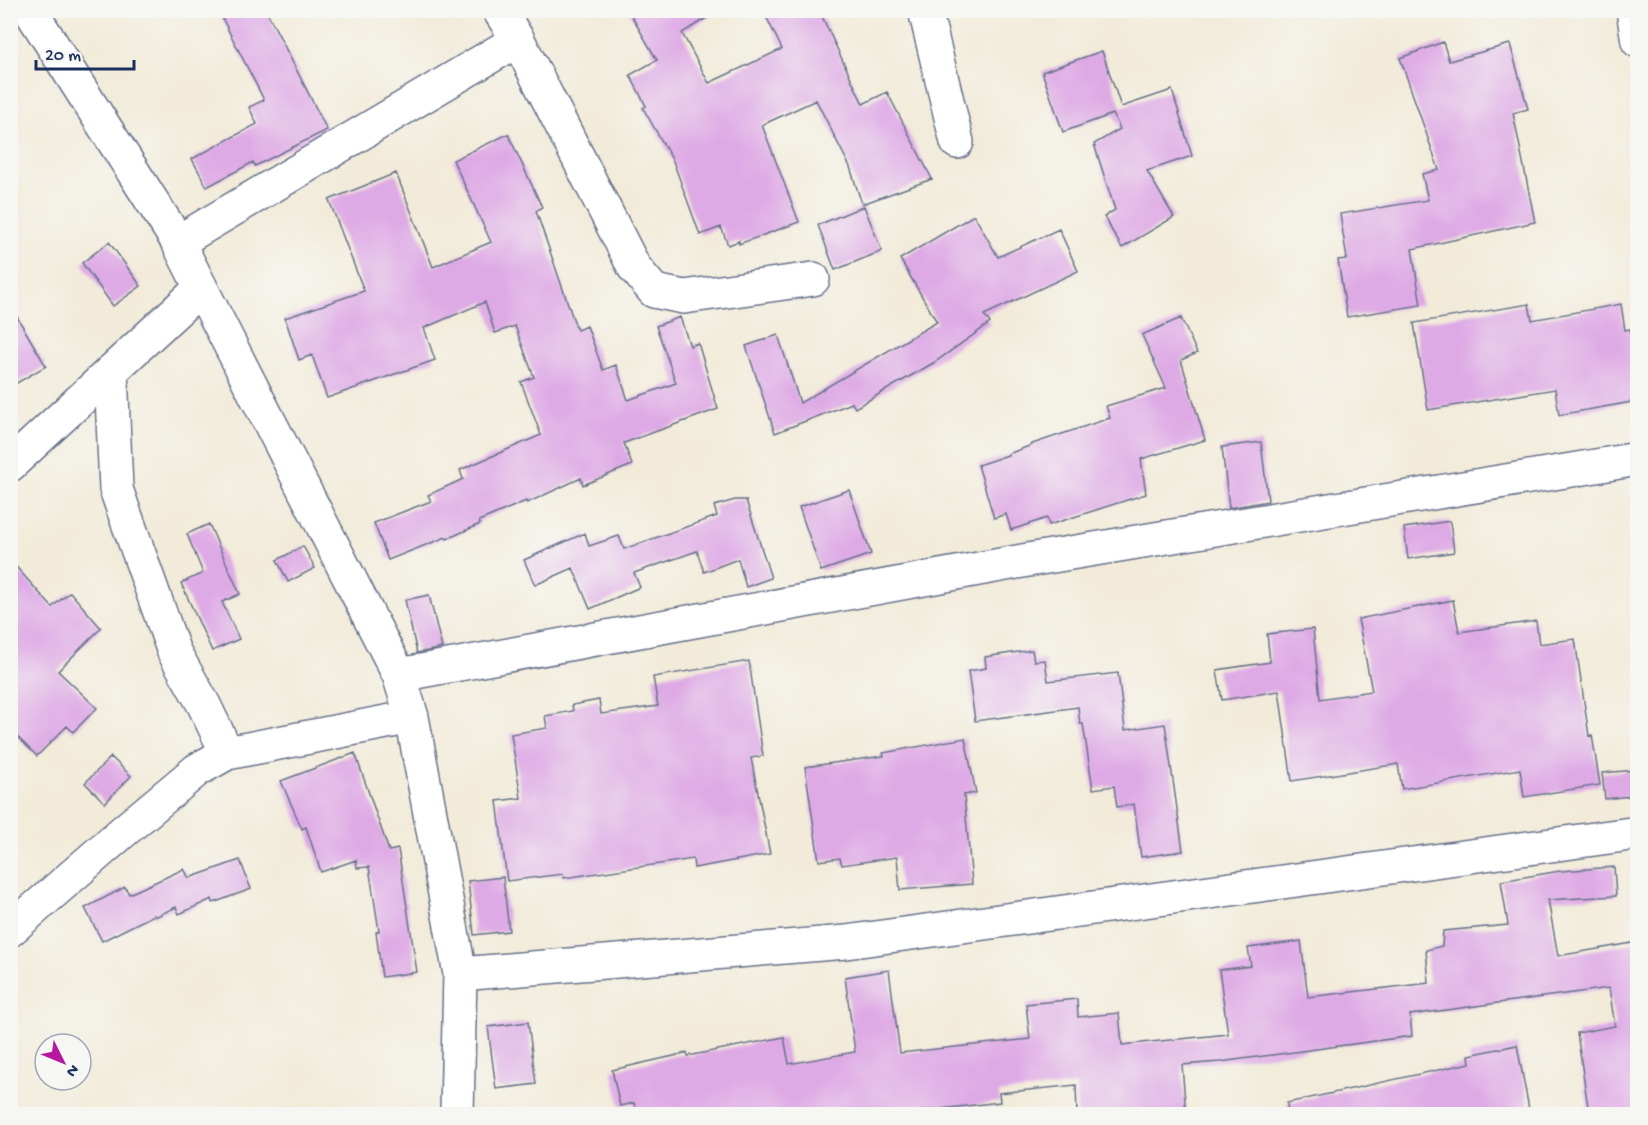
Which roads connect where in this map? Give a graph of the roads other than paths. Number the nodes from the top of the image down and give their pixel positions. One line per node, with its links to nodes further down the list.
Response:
1 (30, 10): 8 (street)
2 (499, 10): 5 (street)
3 (925, 10): 7 (street)
4 (1632, 10): 6 (street)
5 (518, 40): 8 (street); 9 (street)
6 (1638, 41)
7 (957, 142)
8 (178, 242): 10 (street)
9 (813, 279)
10 (201, 288): 11 (street); 14 (street)
11 (111, 371): 13 (street); 16 (street)
12 (1638, 459): 14 (street)
13 (10, 465)
14 (399, 675): 15 (street)
15 (412, 717): 16 (street); 19 (street)
16 (227, 753): 18 (street)
17 (1638, 833): 19 (street)
18 (10, 930)
19 (460, 974): 20 (street)
20 (457, 1114)

